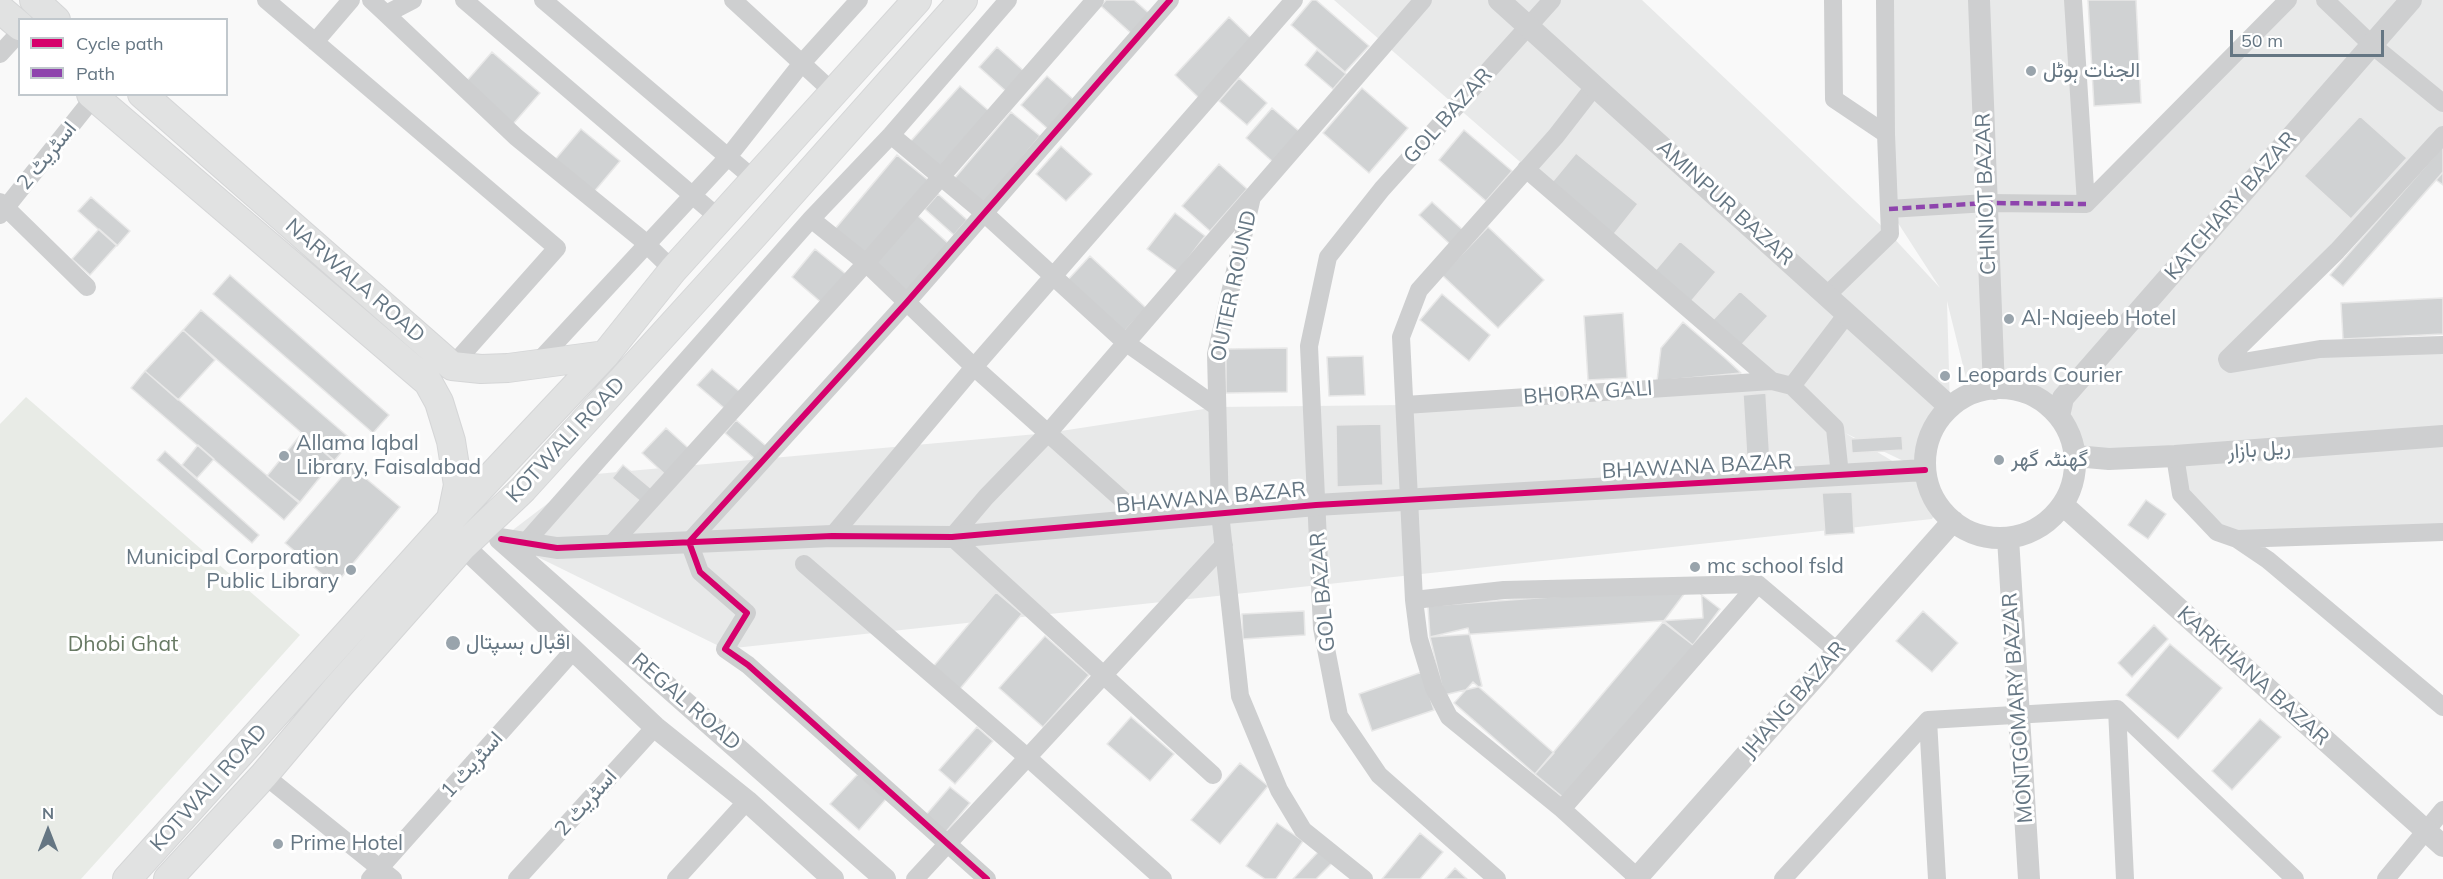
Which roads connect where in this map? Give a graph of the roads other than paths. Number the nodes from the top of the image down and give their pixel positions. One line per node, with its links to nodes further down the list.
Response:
1 (34, 0): 28 (main road)
2 (266, 0): 32 (street)
3 (351, 0): 32 (street)
4 (371, 0): 27 (street)
5 (413, 0): 27 (street)
6 (464, 0): 48 (street)
7 (543, 0): 44 (street)
8 (733, 0): 35 (street)
9 (859, 0): 35 (street)
10 (917, 0): 37 (main road, KOTWALI ROAD)
11 (963, 0): 91 (main road, KOTWALI ROAD)
12 (1008, 0): 42 (street)
13 (1095, 0): 46 (street)
14 (1170, 0): 54 (street)
15 (1294, 0): 60 (street)
16 (1423, 0): 49 (street, OUTER ROUND)
17 (1499, 0): 30 (street, AMINPUR BAZAR)
18 (1552, 0): 30 (street, GOL BAZAR)
19 (1833, 0): 41 (street)
20 (1885, 0): 41 (street)
21 (1979, 0): 50 (street, CHINIOT BAZAR)
22 (2073, 0): 51 (street)
23 (2288, 0): 51 (street)
24 (2325, 0): 33 (street)
25 (2411, 0): 33 (street, KATCHARY BAZAR)
26 (0, 9): 29 (main road)
27 (386, 14): 57 (street)
28 (54, 18)
29 (18, 24)
30 (1529, 27): 36 (street, AMINPUR BAZAR); 85 (street, GOL BAZAR)
31 (18, 34): 34 (street)
32 (315, 42): 69 (street)
33 (2373, 45): 40 (street); 77 (street, KATCHARY BAZAR)
34 (0, 54)
35 (802, 63): 37 (street); 44 (street)
36 (1594, 87): 45 (street); 62 (street, AMINPUR BAZAR)
37 (833, 92): 47 (main road, KOTWALI ROAD)
38 (93, 96): 52 (street, اسٹریٹ 2); 88 (main road)
39 (144, 96): 69 (main road, NARWALA ROAD)
40 (2443, 103)
41 (1886, 134): 53 (street)
42 (891, 135): 46 (street); 56 (street)
43 (2443, 135): 66 (street)
44 (728, 157): 47 (street); 48 (street)
45 (1526, 169): 71 (street); 74 (street)
46 (941, 177): 54 (street); 58 (street)
47 (754, 179): 55 (main road, KOTWALI ROAD)
48 (692, 195): 55 (street); 57 (street)
49 (1252, 197): 65 (street); 75 (street, OUTER ROUND)
50 (1986, 203): 51 (street); 53 (street); 73 (street, CHINIOT BAZAR)
51 (2086, 204)
52 (2, 208): 61 (street)
53 (1889, 209): 62 (street)
54 (983, 212): 60 (street); 63 (street)
55 (719, 218): 59 (main road, KOTWALI ROAD)
56 (811, 219): 58 (street); 98 (street)
57 (648, 246): 59 (street); 68 (street)
58 (866, 263): 63 (street); 101 (street)
59 (673, 270): 67 (main road, KOTWALI ROAD)
60 (1053, 278): 65 (street); 70 (street)
61 (87, 287)
62 (1827, 295): 64 (street, AMINPUR BAZAR)
63 (906, 303): 70 (street); 97 (street)
64 (1847, 314): 72 (street); 76 (street, AMINPUR BAZAR)
65 (1125, 342): 75 (street); 78 (street)
66 (2443, 345)
67 (605, 355): 68 (main road); 88 (main road, KOTWALI ROAD)
68 (535, 365): 69 (main road)
69 (452, 366)
70 (974, 367): 78 (street); 93 (street)
71 (1772, 381): 72 (street); 74 (street, BHORA GALI)
72 (1792, 387): 83 (street)
73 (1994, 388): 76 (street); 77 (street)
74 (1405, 405): 84 (street)
75 (1217, 407): 87 (street, OUTER ROUND)
76 (1950, 407): 82 (street)
77 (2059, 416): 80 (street)
78 (1048, 434): 89 (street); 94 (street)
79 (2443, 436): 81 (street, ریل بازار)
80 (2075, 456): 81 (street, ریل بازار); 86 (street)
81 (2175, 456): 96 (street)
82 (1925, 471): 83 (street, BHAWANA BAZAR); 90 (street)
83 (1840, 475): 84 (street, BHAWANA BAZAR)
84 (1411, 500): 85 (street, BHAWANA BAZAR); 104 (street)
85 (1316, 505): 87 (street, BHAWANA BAZAR); 134 (street, GOL BAZAR)
86 (2063, 506): 95 (street); 119 (street, KARKHANA BAZAR)
87 (1220, 513): 89 (street, BHAWANA BAZAR); 99 (street, OUTER ROUND)
88 (451, 519): 124 (main road, KOTWALI ROAD)
89 (1145, 520): 94 (street, BHAWANA BAZAR)
90 (1953, 521): 95 (street); 106 (street, JHANG BAZAR)
91 (493, 532): 98 (street, BHAWANA BAZAR); 100 (main road, KOTWALI ROAD); 129 (street, REGAL ROAD)
92 (2443, 532): 96 (street)
93 (832, 536): 94 (street, BHAWANA BAZAR); 97 (street, BHAWANA BAZAR)
94 (952, 537): 107 (street)
95 (2008, 538): 110 (street, MONTGOMARY BAZAR)
96 (2237, 539): 108 (street)
97 (689, 542): 101 (street, BHAWANA BAZAR); 120 (street)
98 (525, 543): 101 (street, BHAWANA BAZAR)
99 (1224, 544): 107 (street); 133 (street, OUTER ROUND)
100 (463, 546): 105 (street, REGAL ROAD); 114 (main road, KOTWALI ROAD)
101 (609, 547)
102 (804, 564): 113 (street)
103 (1758, 584): 104 (street); 106 (street); 117 (street)
104 (1414, 600): 117 (street)
105 (573, 651): 112 (street, REGAL ROAD); 122 (street, اسٹریٹ 1)
106 (1837, 651): 123 (street, JHANG BAZAR)
107 (1103, 675): 113 (street); 115 (street)
108 (2443, 707)
109 (2117, 709): 110 (street); 138 (street); 139 (street)
110 (2019, 715): 111 (street); 137 (street, MONTGOMARY BAZAR)
111 (1928, 720): 135 (street); 136 (street)
112 (655, 727): 116 (street, REGAL ROAD); 126 (street, اسٹریٹ 2)
113 (1027, 757): 120 (street); 132 (street)
114 (264, 775): 122 (street); 125 (main road, KOTWALI ROAD)
115 (1213, 775)
116 (747, 801): 127 (street); 128 (street, REGAL ROAD)
117 (1562, 810): 123 (street)
118 (2443, 810): 119 (street)
119 (2425, 830): 121 (street, KARKHANA BAZAR); 140 (street)
120 (949, 844): 130 (street); 131 (street)
121 (2443, 846)
122 (381, 875)
123 (1638, 878)
124 (127, 879)
125 (168, 879)
126 (518, 879)
127 (676, 879)
128 (833, 879)
129 (885, 879)
130 (915, 879)
131 (987, 879)
132 (1163, 879)
133 (1364, 879)
134 (1497, 879)
135 (1784, 879)
136 (1937, 879)
137 (2029, 879)
138 (2125, 879)
139 (2295, 879)
140 (2386, 879)

